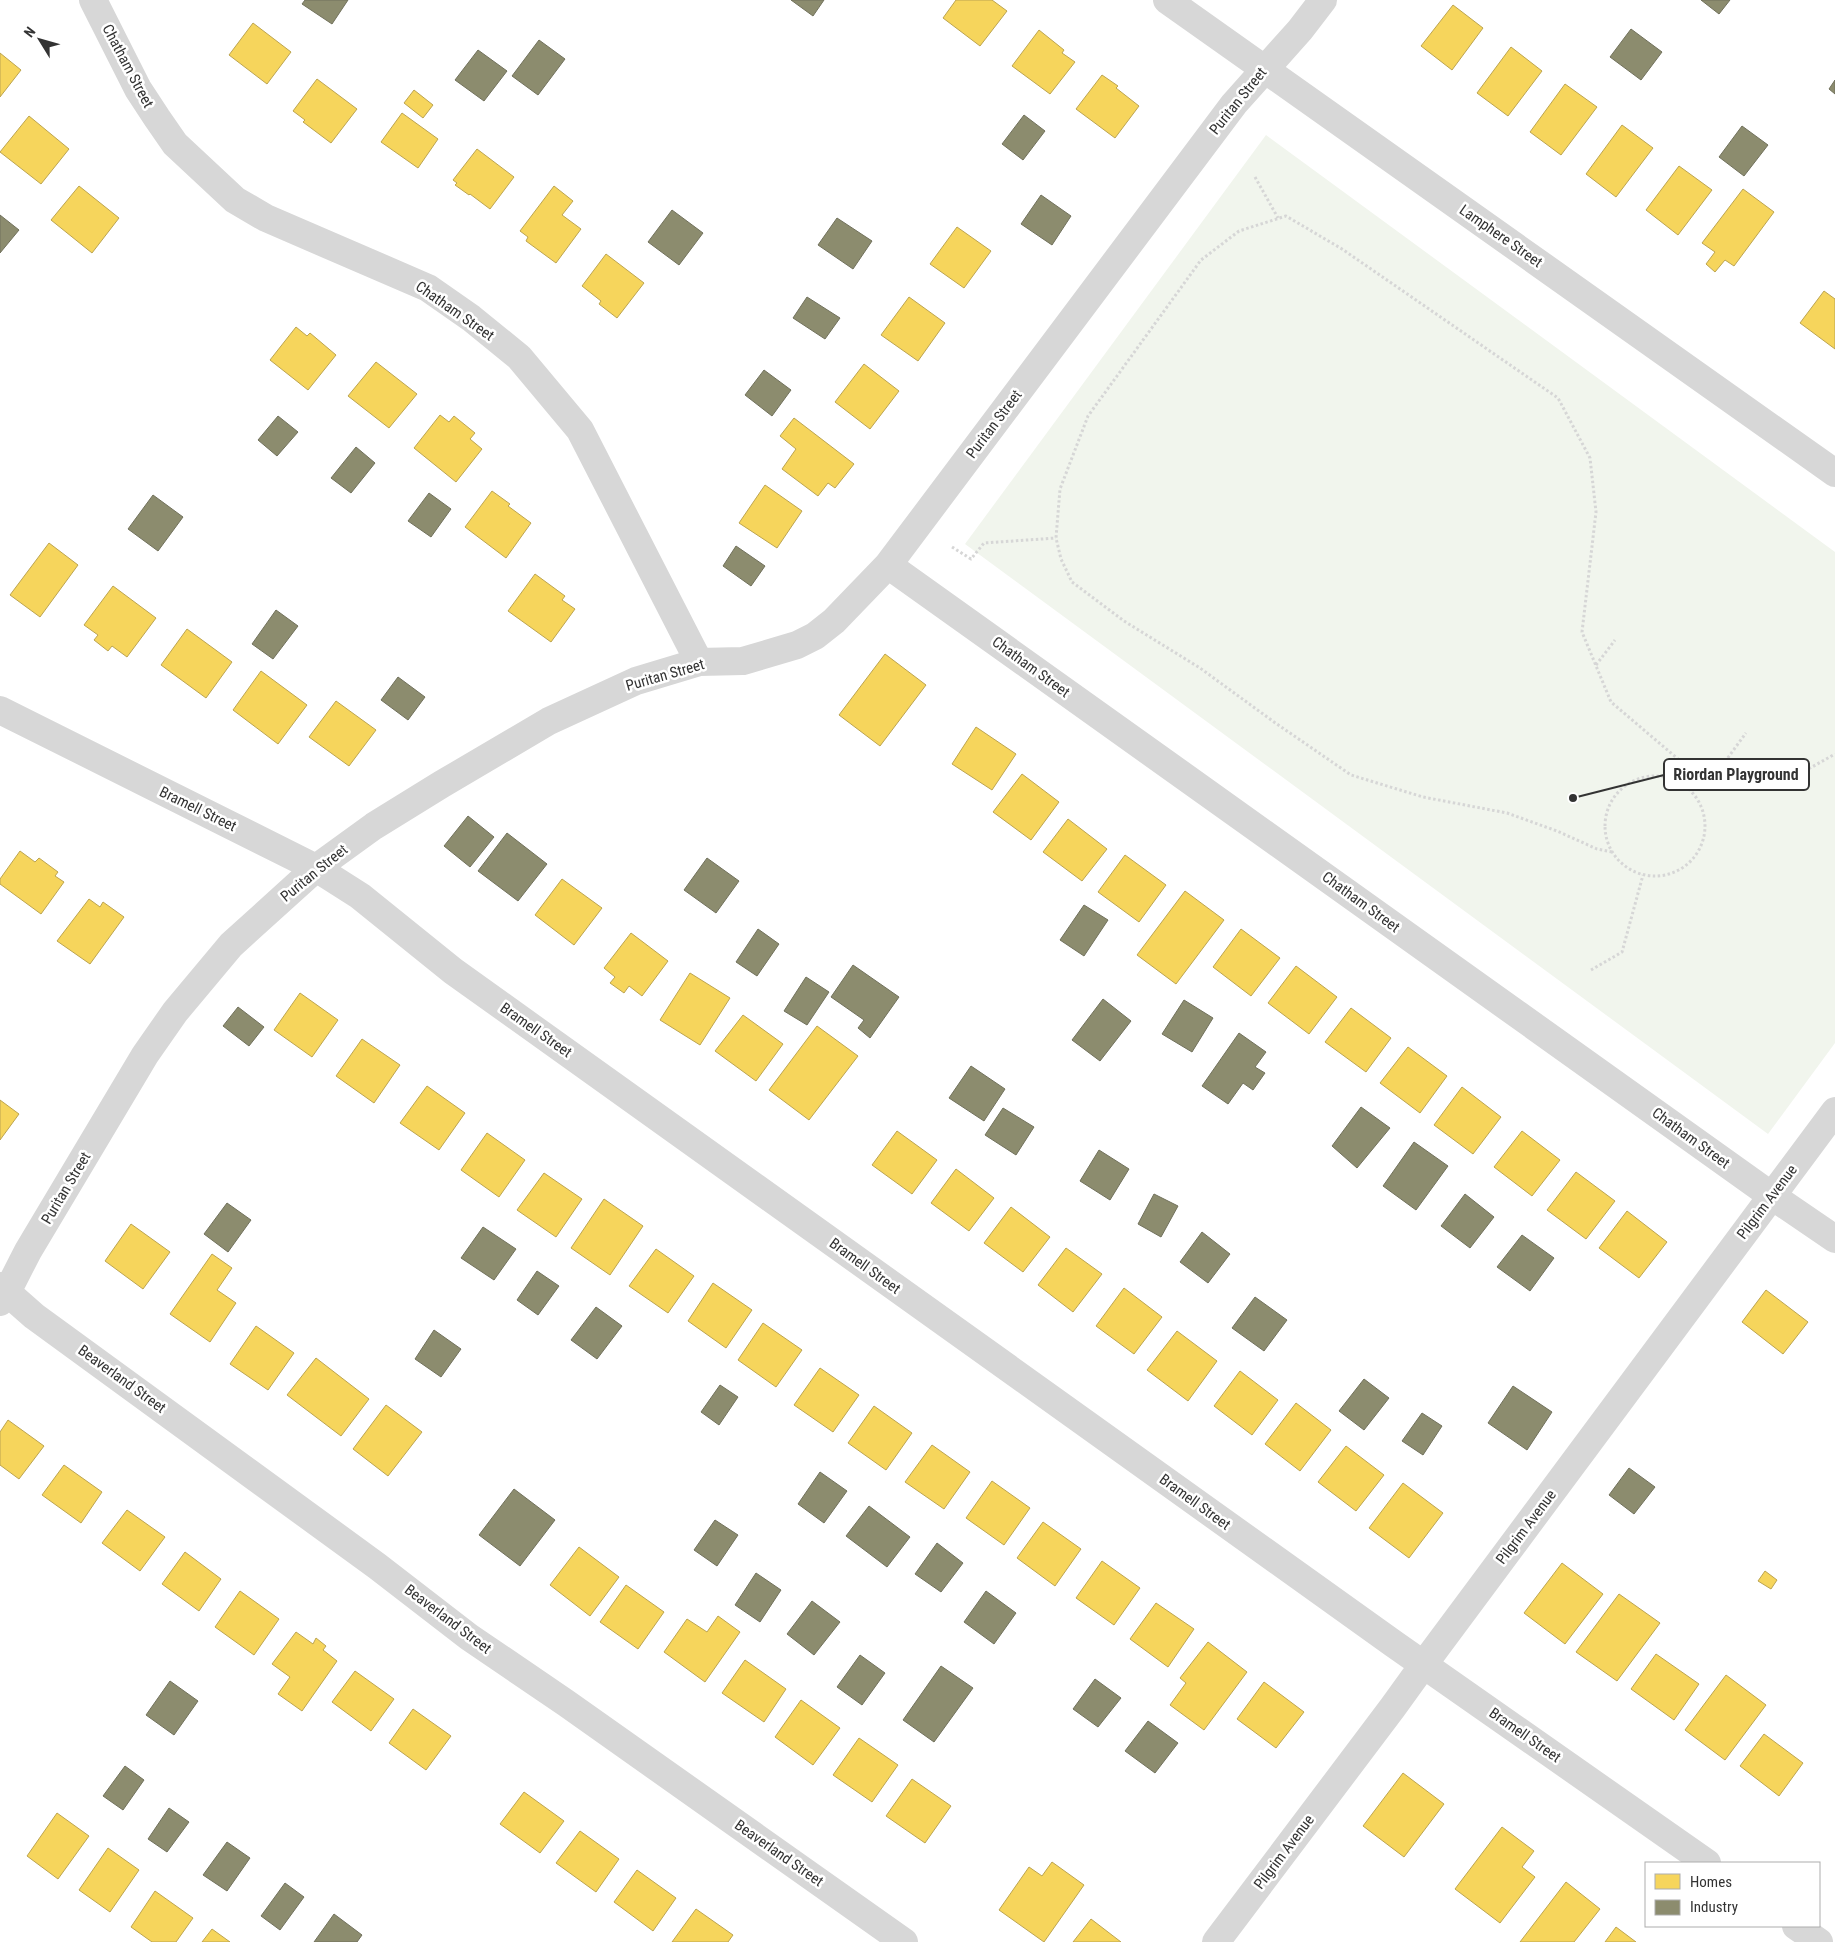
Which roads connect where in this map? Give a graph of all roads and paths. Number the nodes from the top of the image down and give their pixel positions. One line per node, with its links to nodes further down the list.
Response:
1 (93, 0): 12 (street, Chatham Street)
2 (1167, 0): 4 (street, Lamphere Street)
3 (1323, 0): 4 (street, Puritan Street)
4 (1264, 69): 7 (street, Lamphere Street); 10 (street, Puritan Street)
5 (1255, 177): 6 (path)
6 (1278, 218): 8 (path); 13 (path)
7 (1835, 473)
8 (1056, 538): 9 (path); 20 (path)
9 (952, 547)
10 (888, 565): 12 (street, Puritan Street); 25 (street, Chatham Street)
11 (1615, 640): 13 (path)
12 (698, 662): 21 (street, Puritan Street)
13 (1596, 665): 17 (path)
14 (0, 710): 21 (street, Bramell Street)
15 (1746, 733): 18 (path)
16 (1835, 754): 18 (path)
17 (1691, 770): 18 (path); 19 (path)
18 (1714, 778)
19 (1684, 785): 20 (path); 22 (path)
20 (1612, 852): 22 (path)
21 (316, 868): 27 (street, Puritan Street); 28 (street, Bramell Street)
22 (1643, 875): 23 (path)
23 (1591, 970)
24 (1835, 1111): 25 (street, Pilgrim Avenue)
25 (1772, 1196): 26 (street, Chatham Street); 28 (street, Pilgrim Avenue)
26 (1835, 1239)
27 (2, 1294): 31 (street, Beaverland Street)
28 (1424, 1664): 29 (street, Bramell Street); 32 (street, Pilgrim Avenue)
29 (1706, 1862)
30 (1797, 1927): 33 (street)
31 (904, 1942)
32 (1216, 1942)
33 (1819, 1942)

